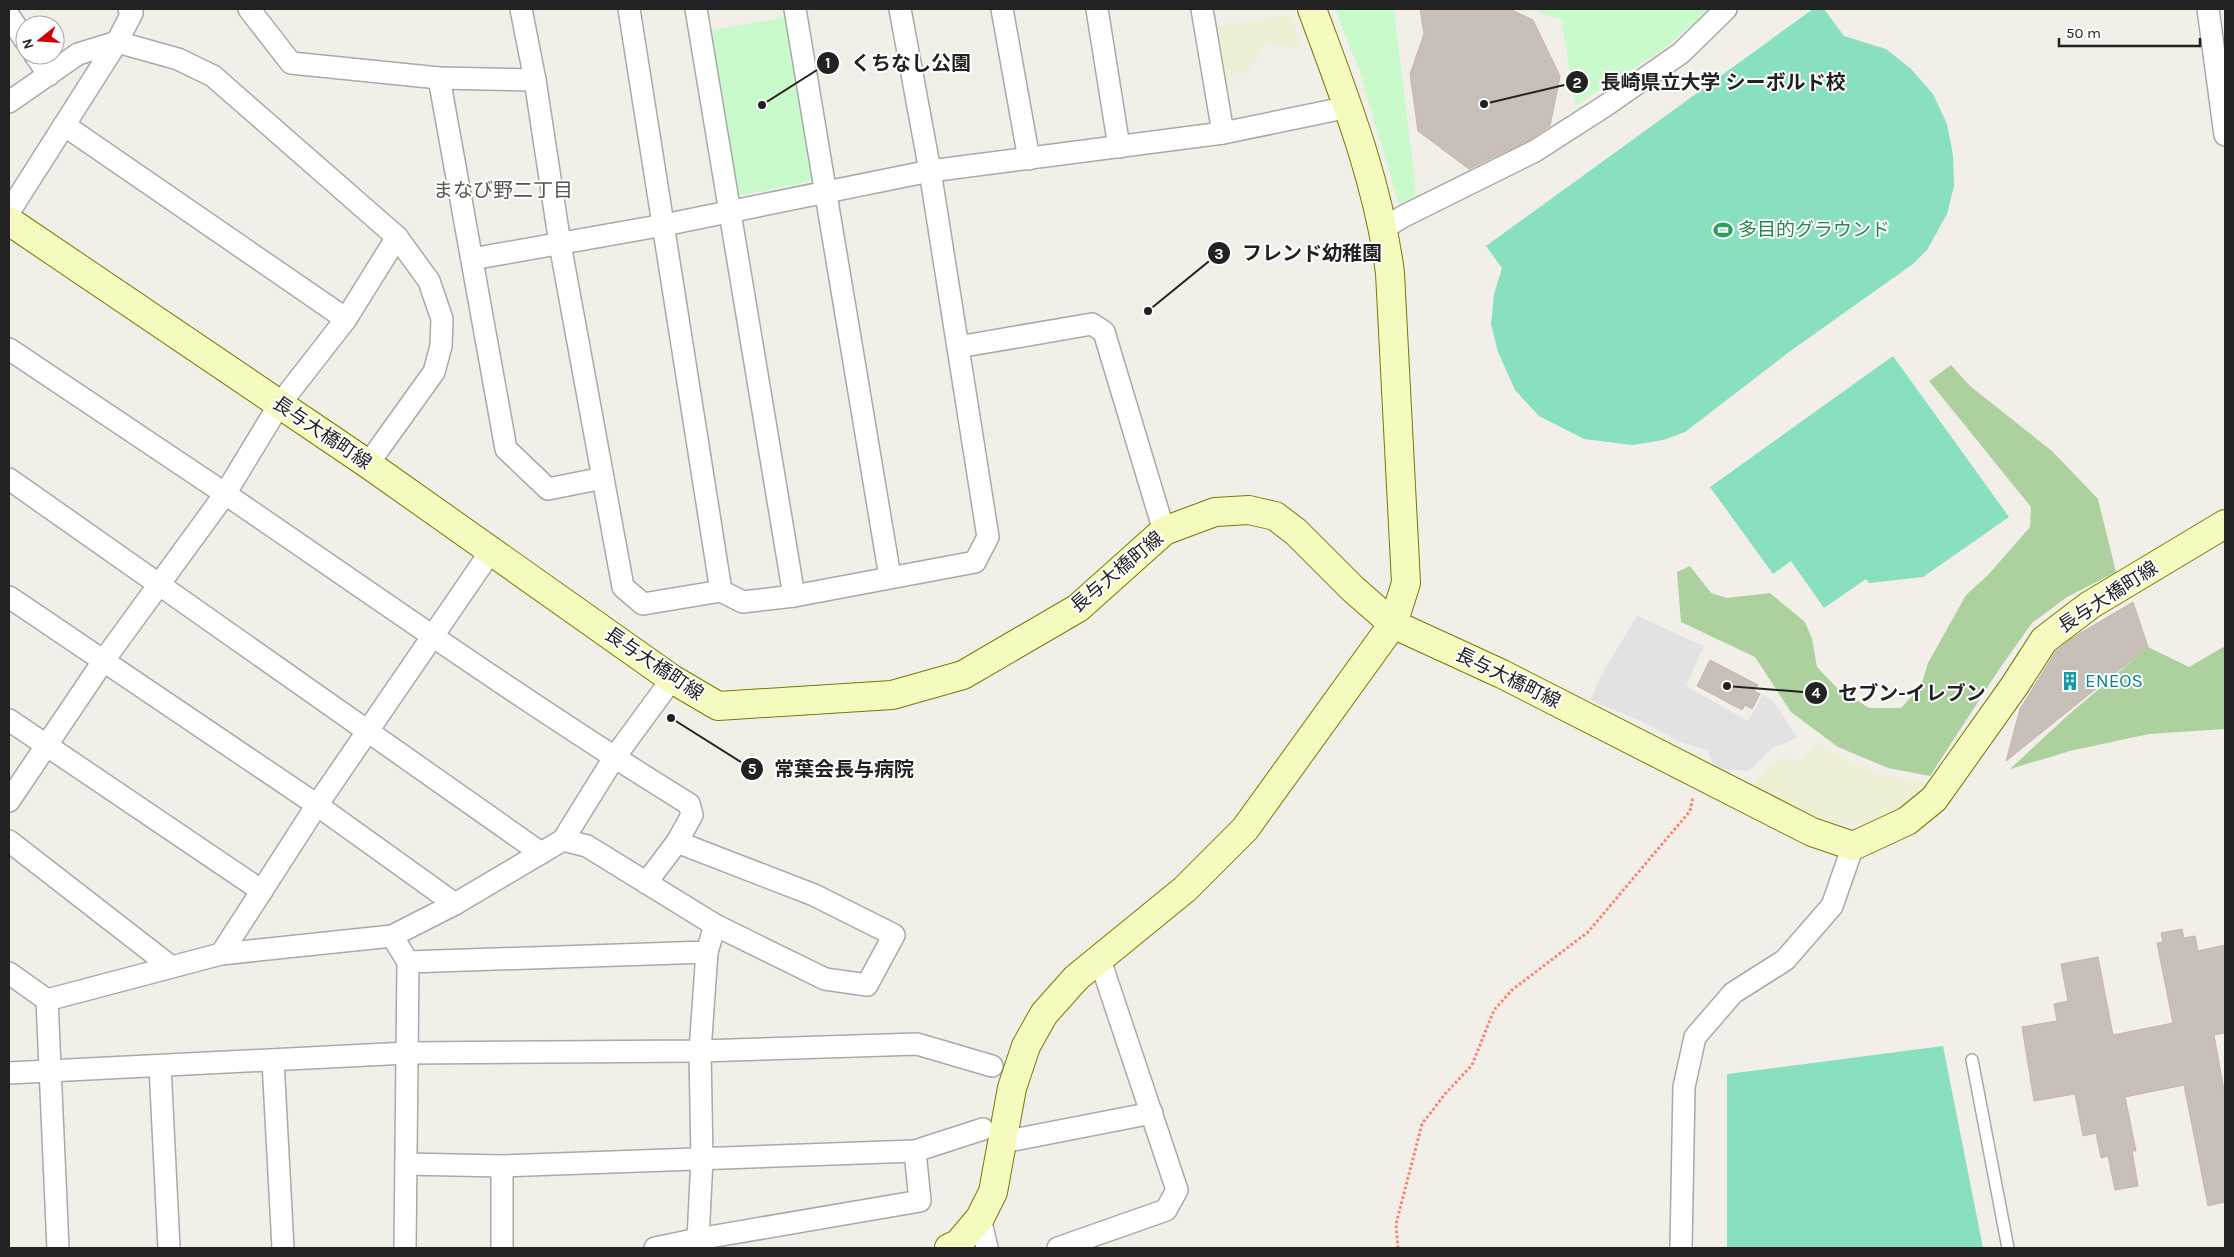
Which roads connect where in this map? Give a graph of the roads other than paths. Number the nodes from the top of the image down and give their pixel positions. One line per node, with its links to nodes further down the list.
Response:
1 (129, 9): 14 (street)
2 (249, 9): 17 (street)
3 (522, 9): 18 (street)
4 (629, 9): 31 (street)
5 (696, 9): 28 (street)
6 (795, 9): 27 (street)
7 (900, 9): 26 (street)
8 (1002, 9): 25 (street)
9 (1097, 9): 24 (street)
10 (1202, 9): 22 (street)
11 (1312, 9): 20 (main road)
12 (1726, 9): 32 (street)
13 (2208, 9): 23 (street)
14 (117, 42): 16 (street); 21 (street); 33 (street)
15 (42, 65): 16 (street)
16 (49, 75): 19 (street)
17 (439, 78): 18 (street); 35 (street)
18 (535, 80): 34 (street)
19 (9, 102)
20 (1349, 107): 22 (street); 32 (main road)
21 (64, 125): 29 (street); 36 (street)
22 (1223, 133): 24 (street)
23 (2225, 135)
24 (1119, 147): 25 (street)
25 (1029, 159): 26 (street)
26 (930, 171): 27 (street); 37 (street)
27 (827, 192): 28 (street); 47 (street)
28 (731, 210): 31 (street); 50 (street)
29 (9, 212)
30 (9, 221): 39 (main road, 長与大橋町線)
31 (664, 225): 34 (street); 49 (street)
32 (1384, 228): 52 (main road)
33 (397, 237): 36 (street); 40 (street)
34 (560, 244): 35 (street); 41 (street)
35 (472, 259): 41 (street)
36 (346, 319): 39 (street)
37 (958, 347): 45 (street); 47 (street)
38 (9, 349): 43 (street)
39 (279, 405): 40 (main road, 長与大橋町線); 43 (street)
40 (368, 464): 46 (main road, 長与大橋町線)
41 (603, 478): 49 (street)
42 (9, 479): 48 (street)
43 (225, 494): 48 (street); 53 (street)
44 (2225, 524): 65 (main road, 長与大橋町線)
45 (1164, 531): 52 (main road, 長与大橋町線); 55 (main road, 長与大橋町線)
46 (491, 551): 53 (street); 55 (main road, 長与大橋町線)
47 (890, 577): 50 (street)
48 (159, 584): 54 (street); 57 (street)
49 (721, 591): 50 (street)
50 (794, 596)
51 (9, 598): 54 (street)
52 (1393, 624): 65 (main road, 長与大橋町線); 74 (main road)
53 (433, 638): 57 (street); 59 (street)
54 (104, 660): 58 (street); 61 (street)
55 (672, 678): 59 (street)
56 (9, 720): 58 (street)
57 (368, 731): 61 (street); 66 (street)
58 (46, 746): 60 (street); 68 (street)
59 (614, 758): 62 (street); 64 (street)
60 (9, 802)
61 (316, 804): 68 (street); 69 (street)
62 (563, 840): 66 (street); 67 (street)
63 (9, 841): 76 (street)
64 (677, 842): 67 (street); 70 (street)
65 (1853, 846): 104 (street)
66 (541, 853): 69 (street)
67 (646, 883): 70 (street)
68 (262, 891): 73 (street)
69 (455, 904): 71 (street)
70 (715, 925): 72 (street)
71 (392, 936): 73 (street); 75 (street)
72 (707, 952): 75 (street); 79 (street)
73 (221, 954): 76 (street)
74 (1100, 960): 87 (street); 88 (main road)
75 (408, 962): 80 (street)
76 (170, 966): 78 (street)
77 (9, 973): 78 (street)
78 (47, 1000): 85 (street)
79 (700, 1050): 80 (street); 84 (street); 90 (street)
80 (407, 1053): 82 (street); 91 (street)
81 (1972, 1060): 105 (lane)
82 (273, 1061): 83 (street); 97 (street)
83 (160, 1066): 85 (street); 96 (street)
84 (992, 1066)
85 (49, 1071): 86 (street); 95 (street)
86 (9, 1073)
87 (1152, 1113): 88 (street); 103 (street)
88 (993, 1136): 89 (street); 93 (main road)
89 (916, 1151): 90 (street); 94 (street)
90 (702, 1159): 92 (street); 94 (street)
91 (406, 1164): 92 (street); 98 (street)
92 (502, 1166): 99 (street)
93 (980, 1218): 101 (main road); 102 (street)
94 (698, 1239): 100 (street)
95 (58, 1248)
96 (169, 1248)
97 (283, 1248)
98 (405, 1248)
99 (502, 1248)
100 (655, 1248)
101 (950, 1248)
102 (988, 1248)
103 (1058, 1248)
104 (1680, 1248)
105 (2008, 1248)

